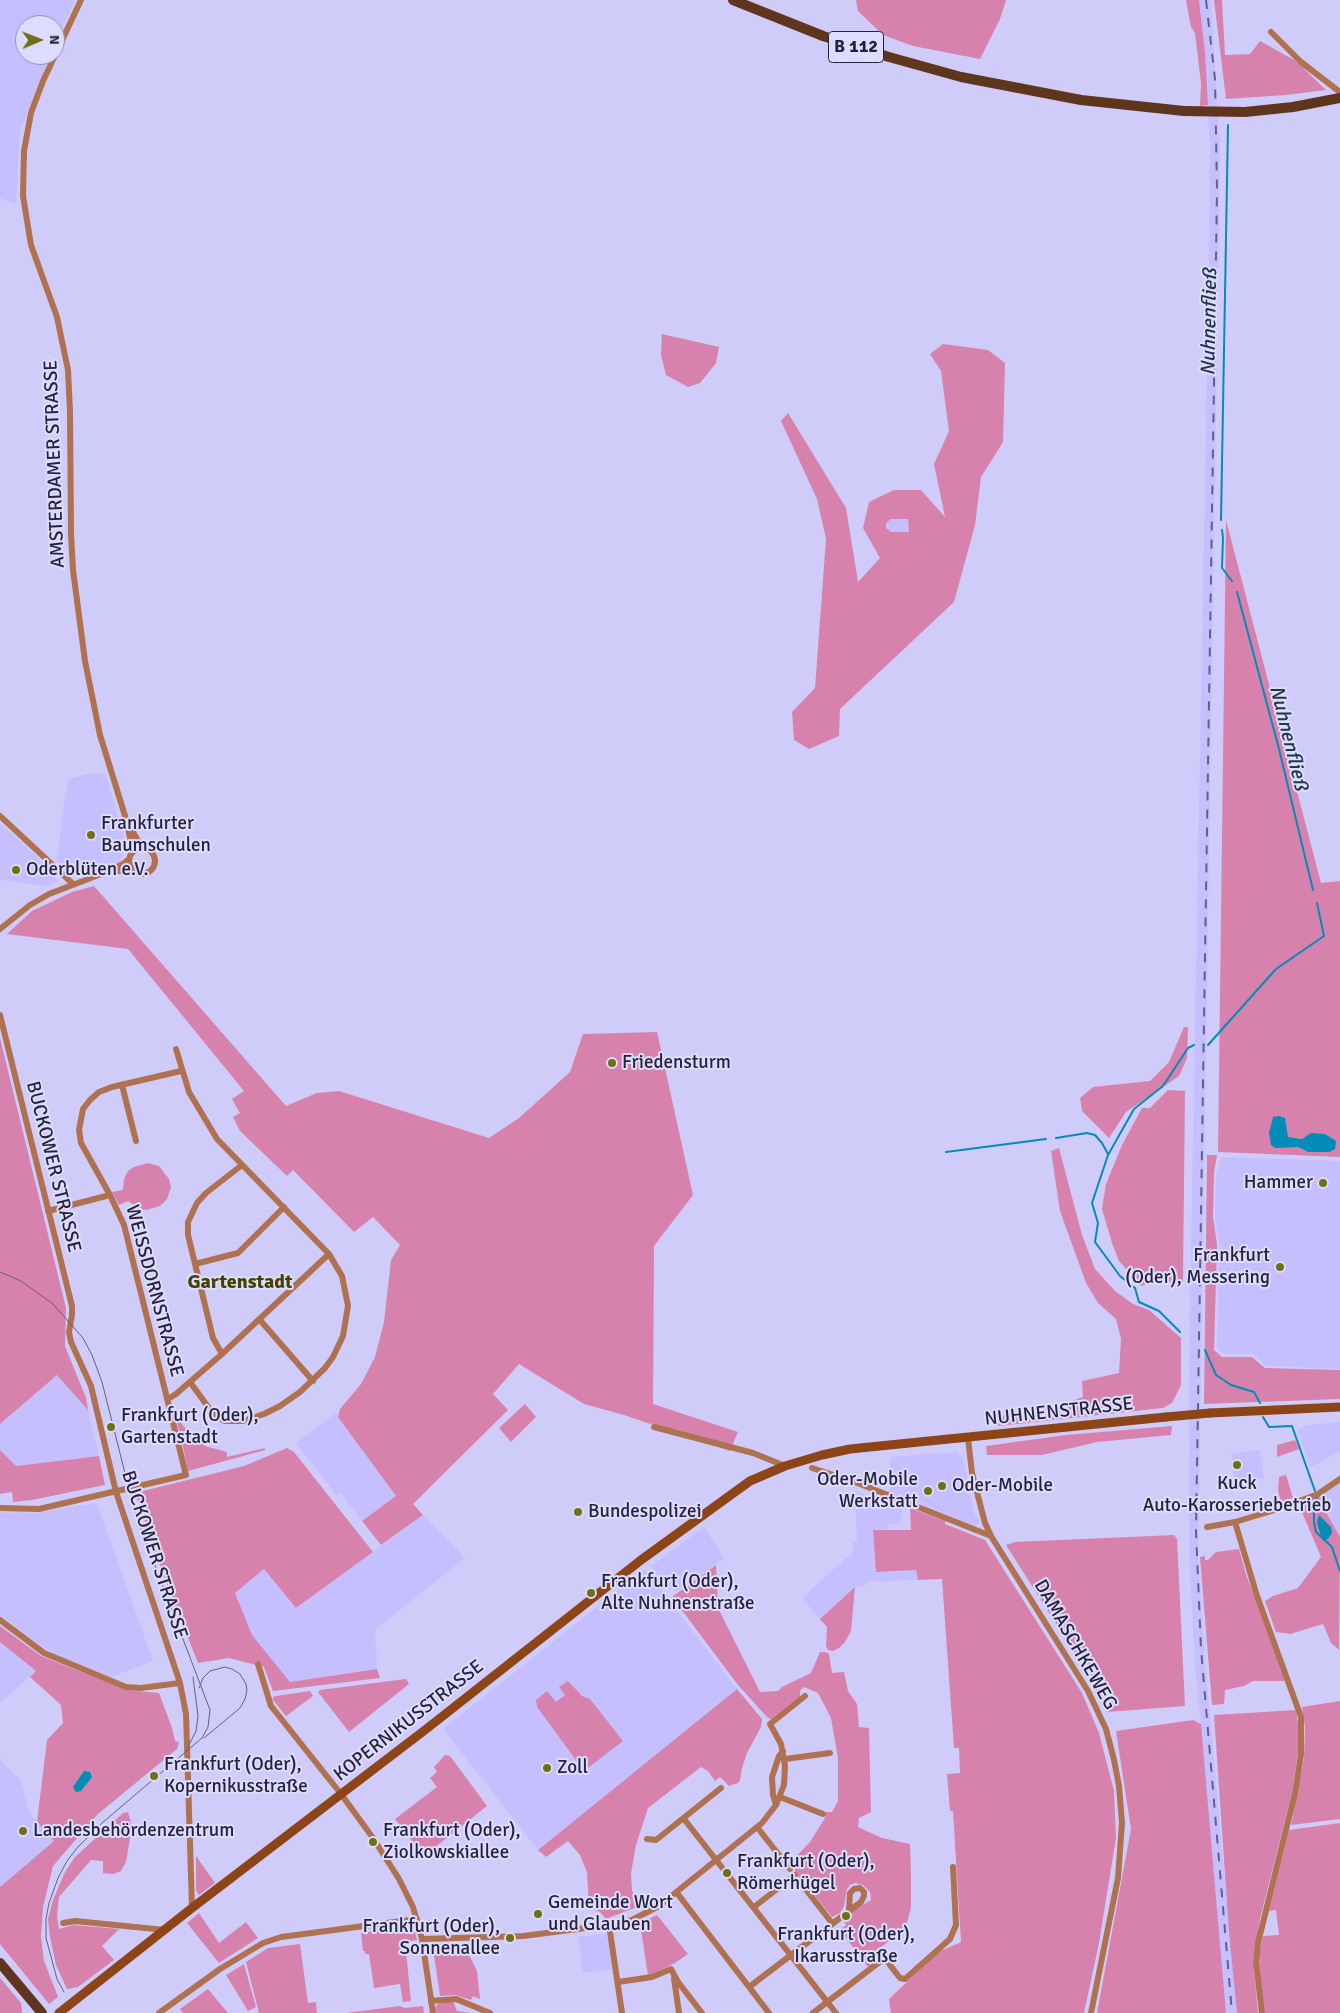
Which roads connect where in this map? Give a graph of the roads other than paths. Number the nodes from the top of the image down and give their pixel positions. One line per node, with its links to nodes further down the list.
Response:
1 (81, 0): 7 (street, AMSTERDAMER STRASSE)
2 (733, 0): 5 (main road, B 112, bridge)
3 (1271, 32): 4 (street)
4 (1340, 92)
5 (1340, 98)
6 (0, 816): 13 (street)
7 (126, 819): 8 (street, AMSTERDAMER STRASSE); 9 (street, AMSTERDAMER STRASSE)
8 (143, 849): 9 (street); 11 (street)
9 (133, 852): 10 (street)
10 (129, 859): 11 (street); 12 (street)
11 (133, 871): 12 (street)
12 (104, 873): 13 (street)
13 (73, 884): 14 (street)
14 (0, 929)
15 (0, 1015): 23 (street, BUCKOWER STRASSE)
16 (176, 1049): 17 (street)
17 (181, 1072): 18 (street, WEISSDORNSTRASSE); 20 (street)
18 (122, 1085): 19 (street); 21 (street, WEISSDORNSTRASSE)
19 (136, 1141)
20 (242, 1166): 22 (street); 25 (street)
21 (110, 1195): 23 (street); 30 (street, WEISSDORNSTRASSE)
22 (284, 1207): 24 (street); 25 (street)
23 (48, 1211): 37 (street, BUCKOWER STRASSE)
24 (329, 1254): 26 (street); 28 (street)
25 (195, 1264): 27 (street)
26 (260, 1320): 27 (street); 28 (street)
27 (222, 1354): 29 (street)
28 (313, 1381): 29 (street)
29 (190, 1382): 30 (street)
30 (168, 1399): 37 (street, WEISSDORNSTRASSE)
31 (1340, 1408): 33 (main road, NUHNENSTRASSE, bridge)
32 (654, 1427): 34 (street)
33 (968, 1438): 34 (main road, NUHNENSTRASSE); 41 (street, DAMASCHKEWEG)
34 (784, 1466): 50 (main road, KOPERNIKUSSTRASSE)
35 (812, 1468): 41 (street)
36 (1340, 1479): 39 (street)
37 (116, 1492): 38 (street); 44 (street, BUCKOWER STRASSE)
38 (0, 1508)
39 (1235, 1522): 40 (street); 95 (street)
40 (1207, 1527)
41 (991, 1536): 94 (street, DAMASCHKEWEG)
42 (0, 1620): 44 (street)
43 (258, 1664): 50 (street)
44 (180, 1683): 64 (street, BUCKOWER STRASSE)
45 (805, 1696): 46 (street)
46 (783, 1751): 48 (street); 52 (street)
47 (830, 1753): 48 (street)
48 (785, 1759): 51 (street)
49 (720, 1788): 54 (street)
50 (341, 1794): 64 (main road, KOPERNIKUSSTRASSE); 66 (street)
51 (780, 1797): 52 (street); 53 (street)
52 (776, 1804): 55 (street)
53 (823, 1814)
54 (684, 1819): 56 (street); 57 (street)
55 (757, 1827): 57 (street); 59 (street)
56 (647, 1839)
57 (716, 1859): 62 (street); 63 (street)
58 (953, 1867): 81 (street)
59 (790, 1869)
60 (795, 1875): 63 (street)
61 (800, 1882): 68 (street)
62 (677, 1893): 69 (street); 76 (street)
63 (754, 1907): 72 (street)
64 (192, 1908): 70 (main road, KOPERNIKUSSTRASSE)
65 (849, 1910): 68 (street)
66 (417, 1919): 71 (street); 85 (street)
67 (63, 1923): 70 (street)
68 (832, 1923): 72 (street)
69 (609, 1925): 71 (street); 75 (street)
70 (165, 1930): 84 (main road, KOPERNIKUSSTRASSE)
71 (422, 1939): 80 (street)
72 (791, 1955): 76 (street); 81 (street)
73 (0, 1963): 78 (main road)
74 (673, 1974): 75 (street); 77 (street); 79 (street)
75 (618, 1982): 88 (street)
76 (749, 1987): 91 (street)
77 (686, 1993): 79 (street); 90 (street)
78 (30, 1998): 82 (main road); 83 (main road)
79 (676, 1998): 89 (street)
80 (431, 2001): 86 (street); 87 (street)
81 (828, 2002): 92 (street); 93 (street)
82 (30, 2013)
83 (42, 2013)
84 (59, 2013)
85 (159, 2013)
86 (433, 2013)
87 (490, 2013)
88 (622, 2013)
89 (679, 2013)
90 (702, 2013)
91 (769, 2013)
92 (813, 2013)
93 (836, 2013)
94 (1091, 2013)
95 (1262, 2013)

